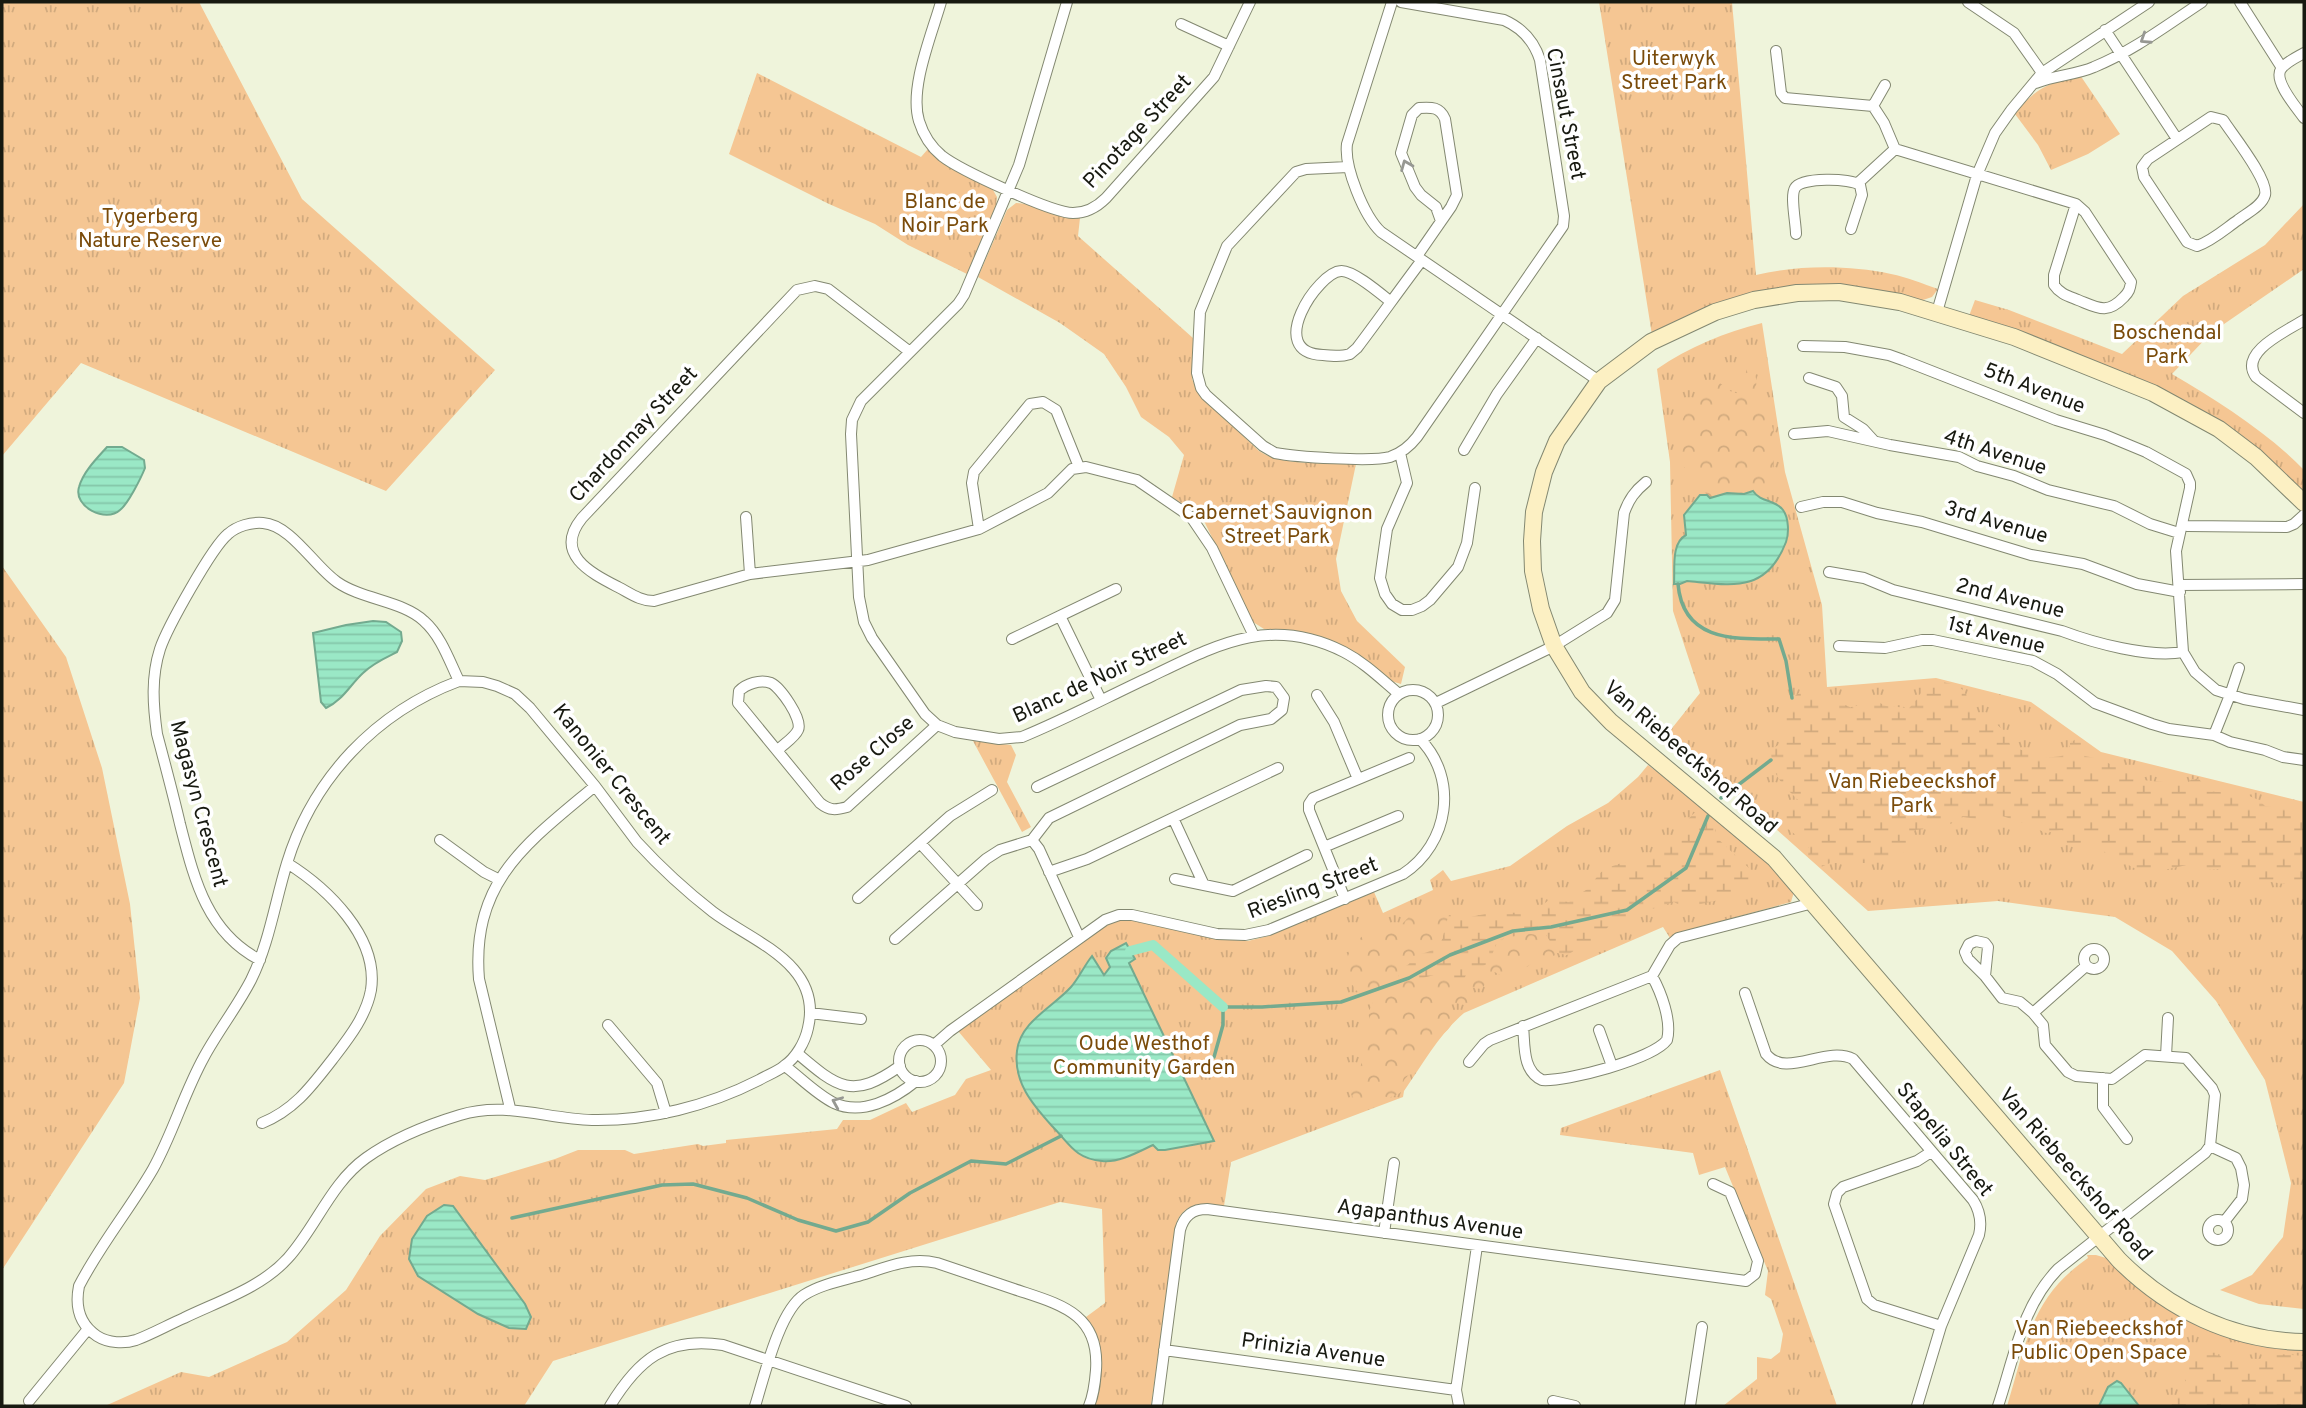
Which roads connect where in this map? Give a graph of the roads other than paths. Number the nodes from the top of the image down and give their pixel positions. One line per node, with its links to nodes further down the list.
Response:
1 (941, 2): 26 (street, Pinotage Street)
2 (1067, 2): 26 (street)
3 (1250, 2): 12 (street, Pinotage Street)
4 (1392, 2): 23 (street)
5 (1401, 2): 34 (street, Cinsaut Street)
6 (2149, 2): 11 (street)
7 (2202, 2): 15 (street, one-way to 15)
8 (2240, 2): 16 (street)
9 (1976, 4): 17 (street)
10 (1181, 24): 12 (street)
11 (2105, 30): 15 (street); 17 (street)
12 (1229, 46): 26 (street, Pinotage Street)
13 (1776, 51): 19 (street)
14 (2304, 53): 16 (street)
15 (2121, 54): 17 (street); 21 (street)
16 (2282, 68): 20 (street)
17 (2044, 76): 24 (street)
18 (1885, 85): 19 (street)
19 (1873, 106): 22 (street)
20 (2304, 118)
21 (2177, 139): 21 (street)
22 (1895, 149): 24 (street); 25 (street)
23 (1348, 167): 31 (street); 45 (street)
24 (1978, 175): 27 (street); 33 (street)
25 (1858, 183): 29 (street); 30 (street)
26 (1009, 191): 38 (street)
27 (2076, 204): 27 (street)
28 (1441, 221): 28 (street, one-way to 28); 31 (street)
29 (1851, 229)
30 (1796, 234)
31 (1420, 258): 32 (street); 34 (street)
32 (1391, 302): 32 (street)
33 (1937, 312): 40 (street, Van Riebeeckshof Road); 49 (street, Van Riebeeckshof Road)
34 (1502, 315): 36 (street); 45 (street, Cinsaut Street)
35 (2304, 320): 41 (street)
36 (1537, 338): 40 (street); 44 (street)
37 (1803, 346): 54 (street, 5th Avenue)
38 (910, 352): 55 (street); 57 (street, Chardonnay Street)
39 (1809, 378): 43 (street)
40 (1599, 381): 64 (street, Van Riebeeckshof Road)
41 (2304, 413)
42 (1794, 434): 43 (street, 4th Avenue)
43 (1874, 442): 54 (street, 4th Avenue)
44 (1464, 450)
45 (1399, 453): 48 (street)
46 (1079, 467): 53 (street, Chardonnay Street); 53 (street); 62 (street)
47 (1646, 482): 64 (street)
48 (1475, 488)
49 (2304, 503)
50 (1801, 508): 59 (street, 3rd Avenue)
51 (2304, 515): 54 (street)
52 (746, 517): 57 (street)
53 (979, 529): 55 (street, Chardonnay Street)
54 (2183, 530): 59 (street)
55 (857, 561): 57 (street, Chardonnay Street); 75 (street)
56 (1829, 572): 66 (street, 2nd Avenue)
57 (750, 574)
58 (2304, 584): 59 (street, 3rd Avenue)
59 (2180, 588): 66 (street)
60 (1116, 589): 61 (street)
61 (1060, 616): 63 (street); 72 (street)
62 (1254, 636): 69 (street, Blanc de Noir Street); 72 (street, Blanc de Noir Street)
63 (1012, 639)
64 (1554, 646): 73 (street); 101 (street, Van Riebeeckshof Road)
65 (1839, 646): 76 (street, 1st Avenue)
66 (2183, 652): 71 (street)
67 (2239, 668): 71 (street)
68 (459, 681): 83 (street, Kanonier Crescent); 93 (street); 105 (street, Magasyn Crescent)
69 (1399, 694): 73 (street); 77 (street)
70 (1317, 695): 82 (street)
71 (2231, 695): 74 (street); 76 (street)
72 (1101, 700): 75 (street, Blanc de Noir Street)
73 (1436, 703): 77 (street)
74 (2304, 710)
75 (937, 724): 78 (street, Rose Close)
76 (2214, 735): 80 (street, 1st Avenue)
77 (1420, 739): 100 (street, Riesling Street)
78 (778, 750): 78 (street, Rose Close)
79 (1409, 758): 82 (street)
80 (2304, 760)
81 (1278, 768): 87 (street)
82 (1358, 779): 91 (street)
83 (595, 786): 96 (street); 110 (street, Kanonier Crescent)
84 (1037, 787): 89 (street)
85 (992, 790): 90 (street)
86 (1398, 816): 91 (street)
87 (1173, 818): 94 (street); 98 (street)
88 (440, 840): 96 (street)
89 (1032, 841): 94 (street); 97 (street)
90 (920, 843): 97 (street); 99 (street)
91 (1324, 847): 100 (street)
92 (1307, 855): 98 (street)
93 (287, 863): 105 (street); 128 (street)
94 (1049, 872): 103 (street)
95 (1175, 878): 98 (street)
96 (498, 879): 126 (street)
97 (957, 884): 102 (street); 104 (street)
98 (1205, 885)
99 (858, 898)
100 (1345, 899): 103 (street, Riesling Street)
101 (1813, 903): 107 (street); 136 (street, Van Riebeeckshof Road)
102 (977, 905)
103 (1079, 937): 117 (street, Riesling Street)
104 (895, 939)
105 (260, 960): 140 (street)
106 (2086, 966): 111 (street)
107 (1651, 976): 115 (street); 123 (street)
108 (1985, 976): 111 (street)
109 (1745, 993): 131 (street, Stapelia Street)
110 (810, 1013): 113 (street); 118 (street)
111 (2033, 1013): 124 (street)
112 (2168, 1018): 119 (street)
113 (861, 1019)
114 (608, 1025): 127 (street)
115 (1523, 1026): 120 (street); 123 (street)
116 (1599, 1030): 123 (street)
117 (934, 1045): 122 (street); 125 (street)
118 (797, 1053): 121 (street); 122 (street)
119 (2166, 1056): 124 (street); 130 (street)
120 (1469, 1062)
121 (786, 1066): 125 (street, one-way to 121); 127 (street)
122 (900, 1066): 125 (street)
123 (1612, 1066)
124 (2104, 1078): 129 (street)
125 (916, 1081)
126 (510, 1108): 127 (street); 140 (street)
127 (666, 1113)
128 (262, 1123)
129 (2127, 1139)
130 (2210, 1146): 134 (street); 136 (street)
131 (1931, 1152): 138 (street, Stapelia Street); 138 (street)
132 (1394, 1163): 135 (street)
133 (1713, 1184): 137 (street, Agapanthus Avenue)
134 (2224, 1222)
135 (1384, 1233): 137 (street, Agapanthus Avenue); 142 (street, Agapanthus Avenue)
136 (2098, 1237): 141 (street, Van Riebeeckshof Road); 156 (street)
137 (1477, 1245): 144 (street)
138 (1941, 1326): 155 (street, Stapelia Street)
139 (1702, 1327): 154 (street)
140 (88, 1329): 145 (street)
141 (2304, 1342)
142 (1164, 1350): 144 (street, Prinizia Avenue); 151 (street, Agapanthus Avenue)
143 (770, 1360): 147 (street); 148 (street); 149 (street); 150 (street)
144 (1457, 1390): 152 (street)
145 (29, 1401)
146 (1553, 1401): 153 (street)
147 (610, 1406)
148 (755, 1406)
149 (906, 1406)
150 (1089, 1406)
151 (1157, 1406)
152 (1459, 1406)
153 (1574, 1406)
154 (1690, 1406)
155 (1917, 1406)
156 (1998, 1406)

